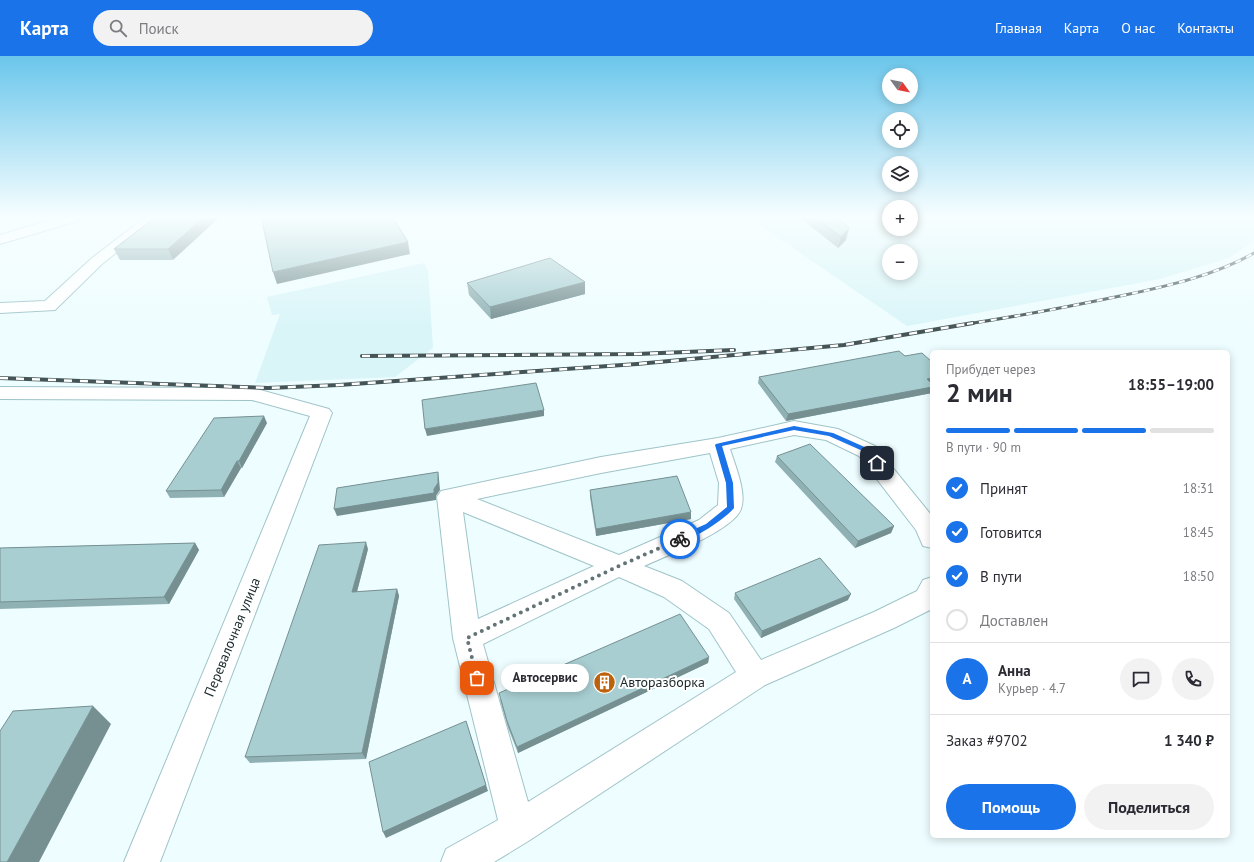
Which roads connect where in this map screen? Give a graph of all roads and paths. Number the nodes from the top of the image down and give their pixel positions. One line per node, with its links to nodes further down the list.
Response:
1 (107, 254): 2 (street)
2 (0, 308)
3 (0, 393): 12 (street, Перевалочная улица)
4 (718, 445): 5 (street); 6 (street); 7 (street)
5 (448, 497): 7 (street); 9 (street)
6 (930, 535)
7 (619, 566): 9 (street); 10 (street)
8 (930, 592): 10 (street)
9 (467, 638): 11 (street)
10 (755, 676): 11 (street)
11 (518, 828): 13 (street)
12 (142, 862)
13 (459, 862)

